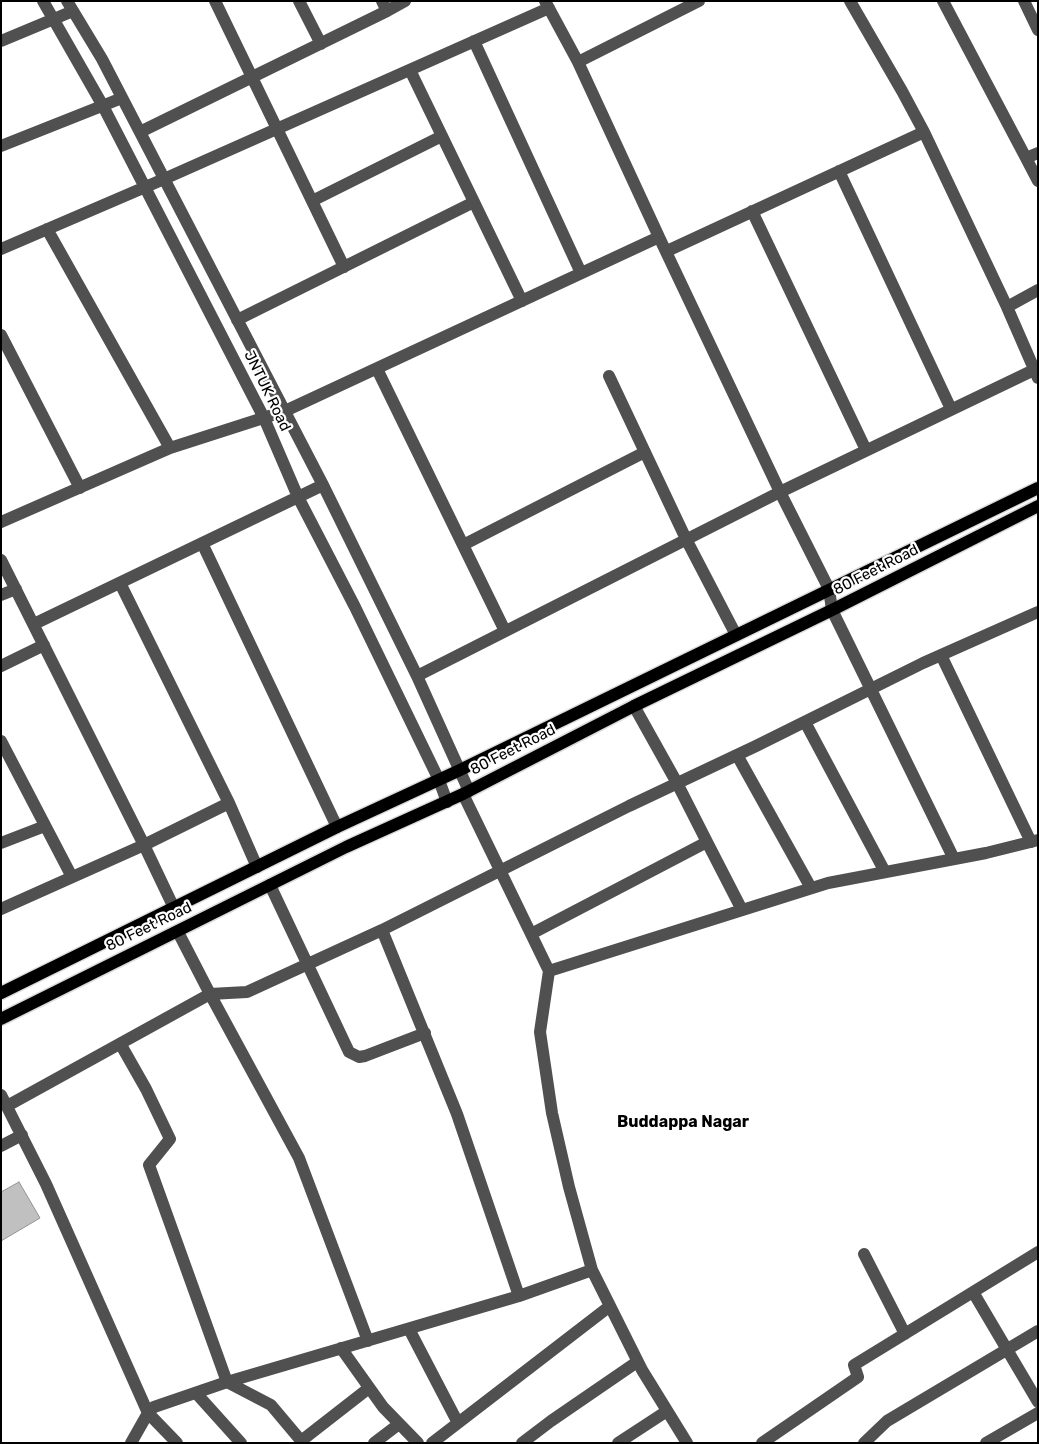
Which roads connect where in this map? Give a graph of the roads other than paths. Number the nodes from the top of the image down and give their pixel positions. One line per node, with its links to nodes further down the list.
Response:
1 (44, 1): 12 (street, JNTUK Road)
2 (215, 1): 19 (street)
3 (299, 1): 16 (street)
4 (405, 1): 11 (street)
5 (699, 1): 17 (street)
6 (850, 1): 24 (street)
7 (943, 1): 27 (street)
8 (1026, 2): 13 (street)
9 (547, 5): 15 (street); 17 (street)
10 (70, 6): 12 (street); 20 (street, JNTUK Road)
11 (385, 6): 16 (street)
12 (54, 19): 14 (street); 21 (street, JNTUK Road)
13 (1038, 30)
14 (1, 41)
15 (474, 41): 18 (street); 40 (street)
16 (321, 44): 19 (street)
17 (578, 62): 36 (street)
18 (410, 70): 22 (street); 25 (street)
19 (252, 78): 22 (street); 23 (street)
20 (122, 98): 21 (street); 23 (street, JNTUK Road)
21 (104, 106): 26 (street); 31 (street, JNTUK Road)
22 (277, 129): 29 (street); 32 (street)
23 (140, 132): 29 (street, JNTUK Road)
24 (924, 132): 28 (street); 43 (street)
25 (442, 136): 32 (street); 33 (street)
26 (1, 146)
27 (1032, 155): 30 (street)
28 (839, 171): 34 (street); 49 (street)
29 (164, 179): 31 (street); 44 (street, JNTUK Road)
30 (1038, 181)
31 (145, 187): 35 (street); 51 (street, JNTUK Road)
32 (312, 201): 39 (street)
33 (474, 202): 39 (street); 42 (street)
34 (752, 211): 38 (street); 53 (street)
35 (48, 229): 37 (street); 52 (street)
36 (660, 237): 38 (street); 40 (street)
37 (1, 249)
38 (667, 251): 58 (street)
39 (344, 267): 44 (street)
40 (581, 274): 42 (street)
41 (1038, 290): 43 (street)
42 (522, 301): 46 (street)
43 (1007, 307): 47 (street)
44 (237, 320): 50 (street, JNTUK Road)
45 (1, 335): 56 (street)
46 (377, 368): 50 (street); 64 (street)
47 (1037, 372): 49 (street)
48 (608, 376): 54 (street)
49 (951, 409): 53 (street)
50 (285, 412): 51 (street); 55 (street, JNTUK Road)
51 (264, 418): 52 (street); 59 (street, JNTUK Road)
52 (170, 448): 56 (street)
53 (866, 450): 58 (street)
54 (645, 452): 62 (street); 64 (street)
55 (323, 485): 59 (street); 78 (street, JNTUK Road)
56 (80, 488): 61 (street)
57 (1038, 488): 68 (main road, 80 Feet Road)
58 (780, 492): 62 (street); 68 (street)
59 (298, 497): 63 (street); 85 (street, JNTUK Road)
60 (1038, 506): 70 (main road, 80 Feet Road)
61 (1, 522)
62 (686, 539): 73 (street); 74 (street)
63 (202, 543): 66 (street); 91 (street)
64 (463, 545): 73 (street)
65 (1, 560): 67 (street)
66 (120, 583): 72 (street); 89 (street)
67 (16, 589): 69 (street); 72 (street)
68 (829, 590): 70 (street); 74 (main road, 80 Feet Road)
69 (1, 595)
70 (832, 610): 79 (street); 80 (main road, 80 Feet Road)
71 (1038, 612): 76 (street)
72 (34, 624): 75 (street)
73 (505, 630): 78 (street)
74 (736, 635): 84 (main road, 80 Feet Road)
75 (44, 645): 77 (street); 95 (street)
76 (942, 655): 79 (street); 92 (street)
77 (1, 666)
78 (417, 676): 84 (street, JNTUK Road)
79 (871, 690): 81 (street); 96 (street)
80 (634, 706): 86 (street); 87 (main road, 80 Feet Road)
81 (805, 722): 83 (street); 99 (street)
82 (1, 741): 90 (street)
83 (737, 755): 86 (street); 102 (street)
84 (460, 770): 85 (main road, 80 Feet Road); 87 (street, JNTUK Road)
85 (439, 780): 88 (street, JNTUK Road); 91 (main road, 80 Feet Road)
86 (677, 783): 93 (street); 98 (street)
87 (466, 793): 88 (main road, 80 Feet Road); 98 (street, JNTUK Road)
88 (447, 802): 101 (main road, 80 Feet Road)
89 (229, 803): 95 (street); 97 (street)
90 (45, 826): 94 (street); 100 (street)
91 (337, 827): 97 (main road, 80 Feet Road)
92 (1034, 841): 96 (street)
93 (706, 842): 105 (street); 108 (street)
94 (1, 843)
95 (144, 845): 100 (street); 103 (street)
96 (954, 859): 99 (street)
97 (257, 867): 103 (main road, 80 Feet Road)
98 (500, 871): 106 (street); 108 (street, JNTUK Road)
99 (885, 872): 102 (street)
100 (72, 877): 104 (street)
101 (270, 885): 107 (main road, 80 Feet Road); 109 (street)
102 (811, 888): 105 (street)
103 (174, 908): 111 (main road, 80 Feet Road)
104 (1, 909)
105 (742, 910): 110 (street)
106 (382, 930): 109 (street); 114 (street)
107 (178, 932): 112 (street); 113 (main road, 80 Feet Road)
108 (531, 934): 110 (street, JNTUK Road)
109 (308, 964): 112 (street); 114 (street)
110 (549, 971): 121 (street)
111 (1, 993)
112 (210, 994): 115 (street); 128 (street)
113 (1, 1019)
114 (425, 1033): 123 (street)
115 (121, 1045): 116 (street); 132 (street)
116 (4, 1100): 117 (street)
117 (22, 1135): 118 (street); 137 (street)
118 (1, 1146)
119 (1038, 1252): 122 (street)
120 (864, 1254): 127 (street)
121 (592, 1270): 123 (street); 124 (street)
122 (973, 1292): 127 (street); 130 (street)
123 (519, 1296): 125 (street)
124 (610, 1306): 131 (street); 139 (street)
125 (409, 1328): 128 (street); 139 (street)
126 (1038, 1331): 130 (street)
127 (905, 1334): 151 (street)
128 (368, 1340): 129 (street)
129 (341, 1348): 132 (street); 133 (street)
130 (1006, 1349): 135 (street); 152 (street)
131 (638, 1362): 136 (street); 148 (street)
132 (228, 1382): 134 (street); 141 (street)
133 (369, 1388): 140 (street); 141 (street)
134 (196, 1392): 137 (street); 144 (street)
135 (1038, 1402)
136 (667, 1411): 149 (street); 150 (street)
137 (148, 1413): 142 (street); 143 (street)
138 (1038, 1413): 153 (street)
139 (458, 1423): 147 (street)
140 (399, 1424): 145 (street); 146 (street)
141 (302, 1442)
142 (131, 1443)
143 (178, 1443)
144 (241, 1443)
145 (374, 1443)
146 (418, 1443)
147 (432, 1443)
148 (522, 1443)
149 (618, 1443)
150 (687, 1443)
151 (762, 1443)
152 (864, 1443)
153 (986, 1443)

